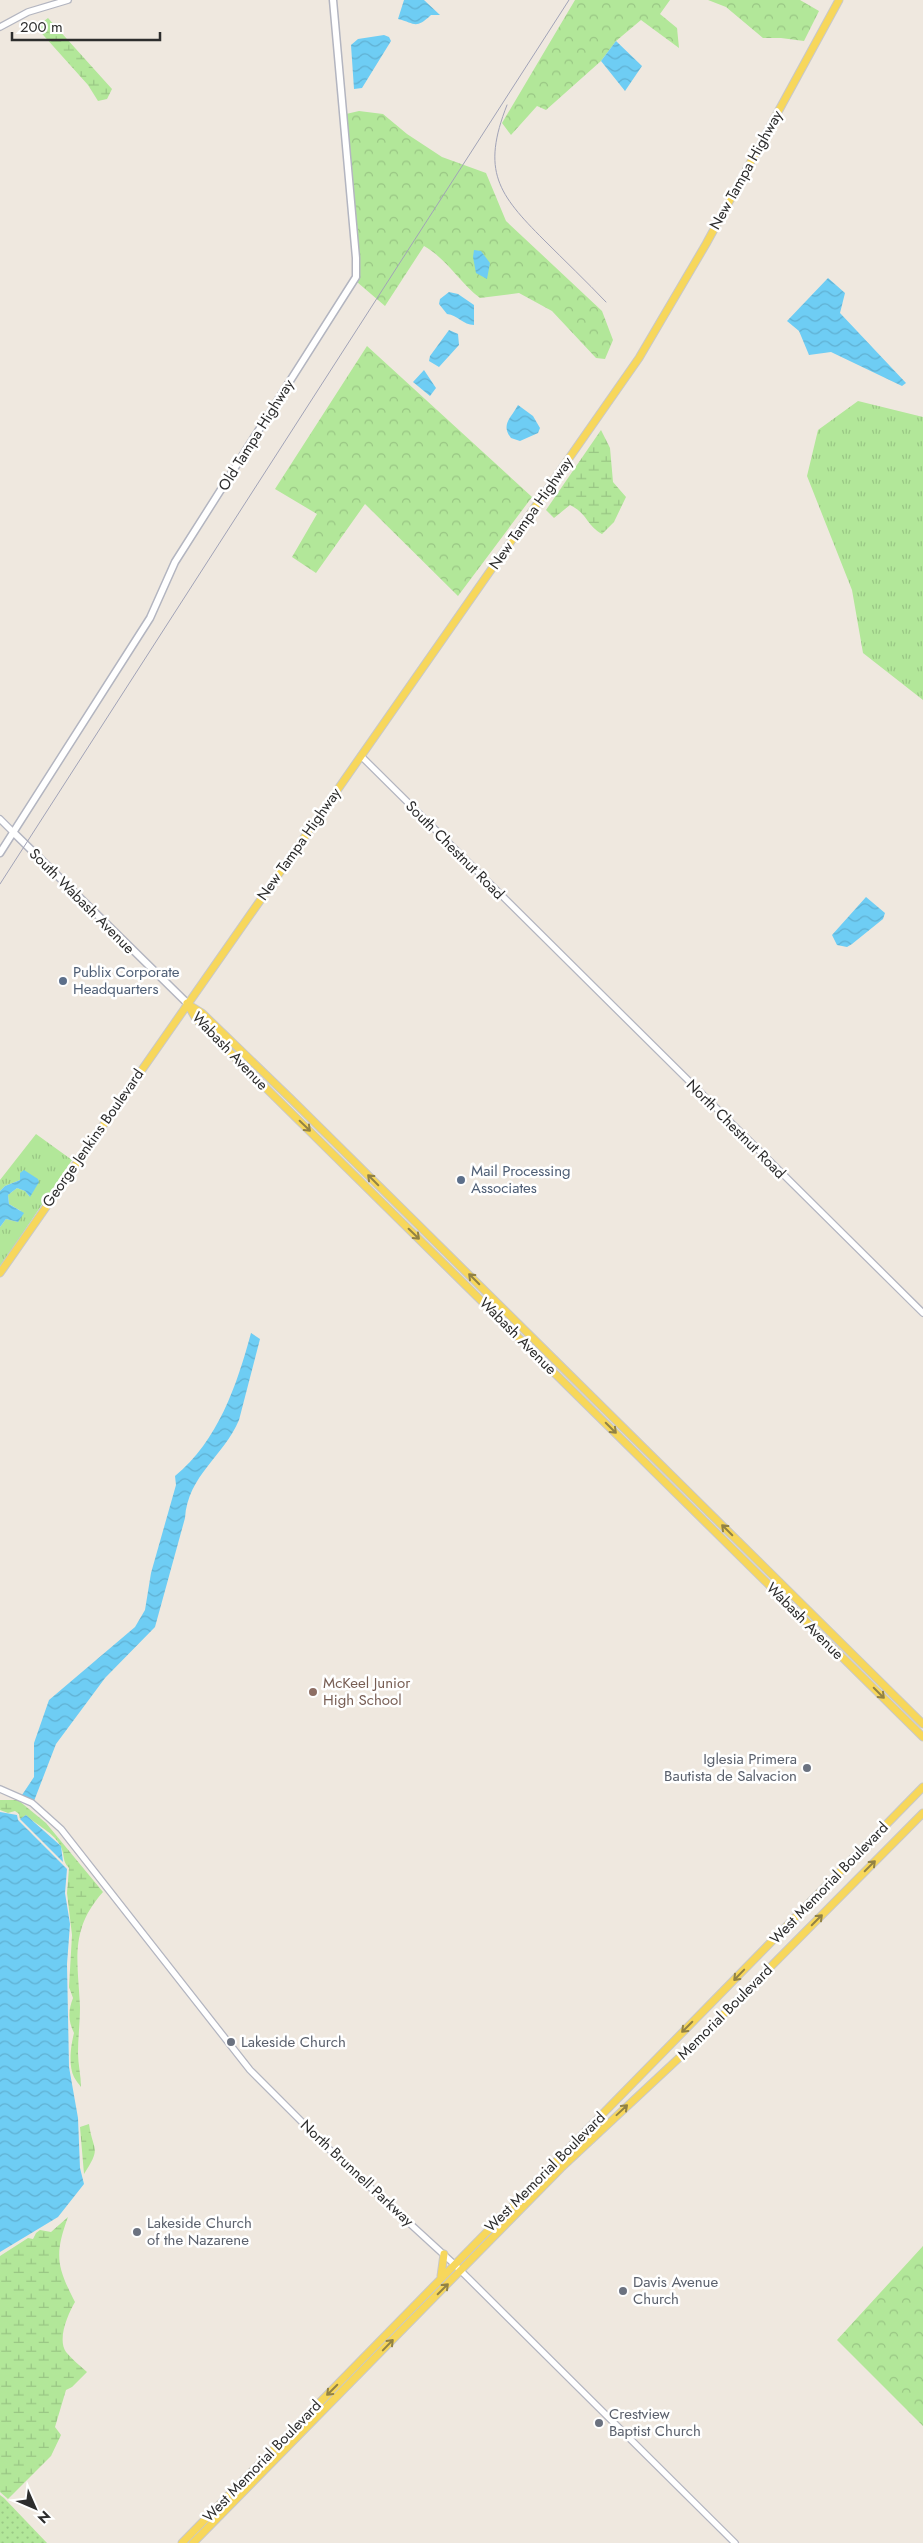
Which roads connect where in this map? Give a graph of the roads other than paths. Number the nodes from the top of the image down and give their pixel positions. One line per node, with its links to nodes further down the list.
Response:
1 (68, 0): 4 (street)
2 (333, 0): 7 (main road, Old Tampa Highway)
3 (839, 0): 5 (main road, New Tampa Highway)
4 (0, 27)
5 (361, 756): 9 (street, South Chestnut Road); 10 (main road, New Tampa Highway)
6 (0, 819): 7 (street, South Wabash Avenue)
7 (13, 832): 8 (main road, Old Tampa Highway); 10 (main road, South Wabash Avenue)
8 (0, 853)
9 (550, 944): 14 (street, North Chestnut Road)
10 (187, 1003): 11 (main road, Wabash Avenue); 12 (main road, Wabash Avenue); 13 (main road, George Jenkins Boulevard)
11 (290, 1099): 12 (main road); 15 (main road, Wabash Avenue, one-way to 11)
12 (284, 1106): 16 (main road, Wabash Avenue, one-way to 16)
13 (0, 1273)
14 (923, 1313)
15 (923, 1724)
16 (923, 1737)
17 (923, 1787): 21 (main road, West Memorial Boulevard, one-way to 21)
18 (0, 1789): 25 (street, North Brunnell Parkway)
19 (923, 1813): 20 (main road, Memorial Boulevard, one-way to 19)
20 (586, 2143): 23 (main road, West Memorial Boulevard)
21 (566, 2151): 22 (main road, West Memorial Boulevard); 23 (main road)
22 (555, 2162): 24 (main road); 26 (main road, West Memorial Boulevard)
23 (561, 2168): 24 (main road, West Memorial Boulevard)
24 (550, 2179): 27 (main road, West Memorial Boulevard)
25 (444, 2254): 26 (street, North Brunnell Parkway); 28 (main road)
26 (454, 2264): 27 (street, North Brunnell Parkway); 28 (main road, West Memorial Boulevard)
27 (461, 2271): 31 (main road, West Memorial Boulevard, one-way to 27); 37 (street, North Brunnell Parkway)
28 (439, 2280): 29 (main road, West Memorial Boulevard)
29 (366, 2355): 30 (main road, West Memorial Boulevard); 31 (main road)
30 (351, 2370): 32 (main road); 33 (main road, West Memorial Boulevard, one-way to 33)
31 (357, 2377): 32 (main road, West Memorial Boulevard)
32 (343, 2391): 36 (main road, West Memorial Boulevard)
33 (195, 2529): 34 (main road, West Memorial Boulevard); 35 (main road)
34 (182, 2543)
35 (186, 2543)
36 (193, 2543)
37 (735, 2543)

